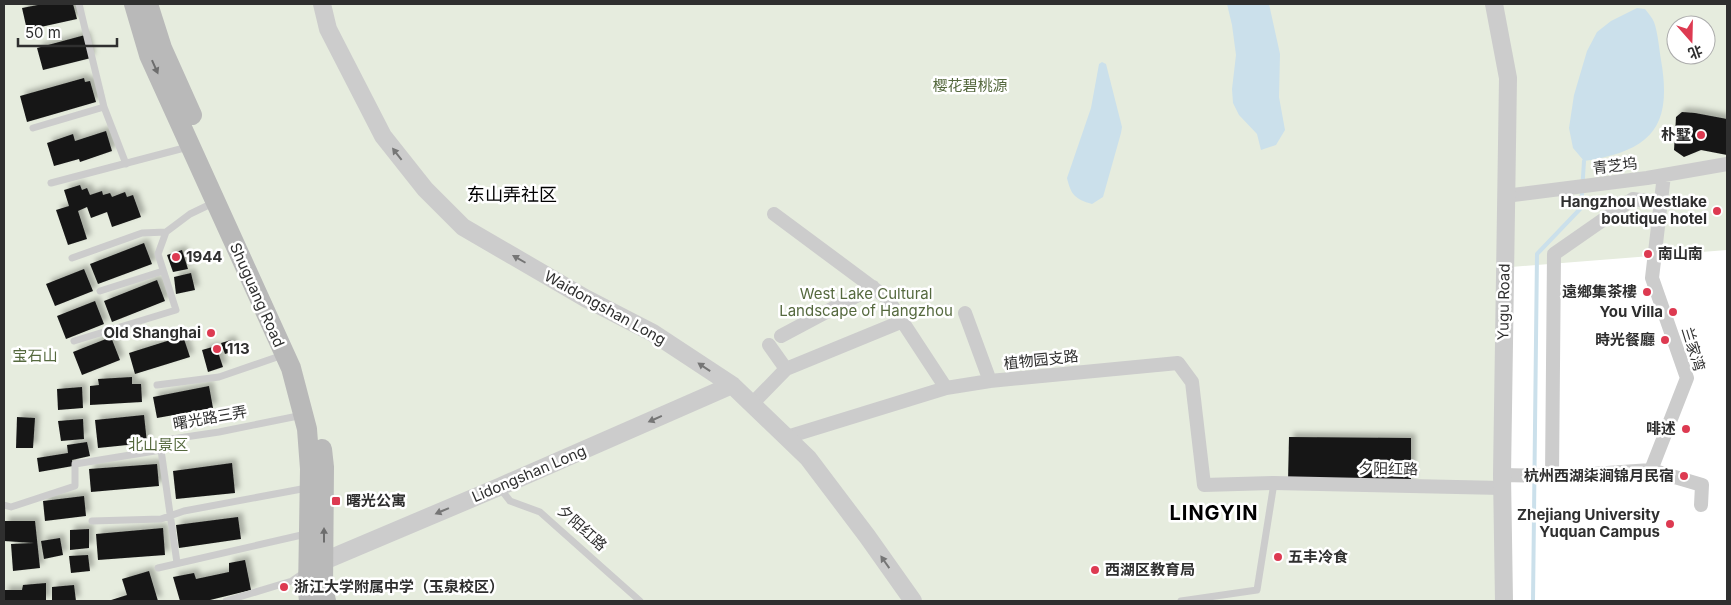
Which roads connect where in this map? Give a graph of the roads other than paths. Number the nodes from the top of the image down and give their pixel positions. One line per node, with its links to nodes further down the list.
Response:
1 (79, 4): 6 (lane)
2 (134, 4): 8 (main road, Shuguang Road, one-way to 8)
3 (148, 4): 50 (main road, Shuguang Road, one-way to 3)
4 (322, 4): 31 (street, Waidongshan Long, one-way to 4)
5 (1494, 4): 13 (street, Yugu Road)
6 (104, 107): 7 (lane); 9 (lane)
7 (33, 128)
8 (191, 147): 9 (lane); 14 (main road, Shuguang Road)
9 (126, 164): 12 (lane)
10 (1727, 164): 11 (street, 青芝坞)
11 (1664, 175): 13 (street, 青芝坞); 15 (street, 兰家湾)
12 (51, 183)
13 (1506, 196): 39 (street, Yugu Road)
14 (216, 202): 17 (lane); 27 (main road, Shuguang Road)
15 (1661, 203): 37 (street, 兰家湾); 38 (street)
16 (774, 214): 20 (street)
17 (166, 232): 18 (lane); 19 (lane)
18 (72, 258)
19 (163, 271): 21 (lane); 25 (lane)
20 (873, 287): 23 (street); 24 (street)
21 (100, 291)
22 (964, 313): 29 (street)
23 (903, 321): 28 (street); 32 (street)
24 (781, 336)
25 (74, 341)
26 (769, 345): 28 (street)
27 (285, 355): 30 (lane); 34 (main road, Shuguang Road)
28 (786, 369): 33 (street)
29 (990, 381): 32 (street, 植物园支路); 41 (street, 植物园支路)
30 (158, 385)
31 (732, 385): 33 (street, Waidongshan Long); 42 (street, Lidongshan Long, one-way to 42)
32 (946, 388): 35 (street, 植物园支路)
33 (752, 404): 35 (street, Waidongshan Long)
34 (303, 415): 36 (lane, 曙光路三弄); 43 (main road, Shuguang Road)
35 (786, 438): 56 (street, Waidongshan Long, one-way to 35)
36 (161, 450): 44 (lane, 曙光路三弄); 46 (lane)
37 (1651, 470): 38 (street); 45 (street)
38 (1557, 476): 39 (street, 夕阳红路)
39 (1502, 482): 40 (street, 夕阳红路); 58 (street, Yugu Road)
40 (1274, 483): 41 (street, 夕阳红路); 57 (lane)
41 (1204, 485)
42 (499, 487): 50 (street, Lidongshan Long, one-way to 50); 55 (lane, 夕阳红路)
43 (310, 488): 46 (lane); 48 (main road, Shuguang Road)
44 (4, 505)
45 (1701, 505)
46 (170, 516): 47 (lane); 49 (lane)
47 (92, 520)
48 (309, 533): 49 (lane); 50 (main road, Shuguang Road)
49 (177, 563): 51 (lane)
50 (316, 565): 52 (lane); 53 (main road, Shuguang Road); 54 (main road, Shuguang Road)
51 (158, 568)
52 (226, 601)
53 (310, 601)
54 (326, 601)
55 (640, 601)
56 (914, 601)
57 (1181, 601)
58 (1504, 601)

